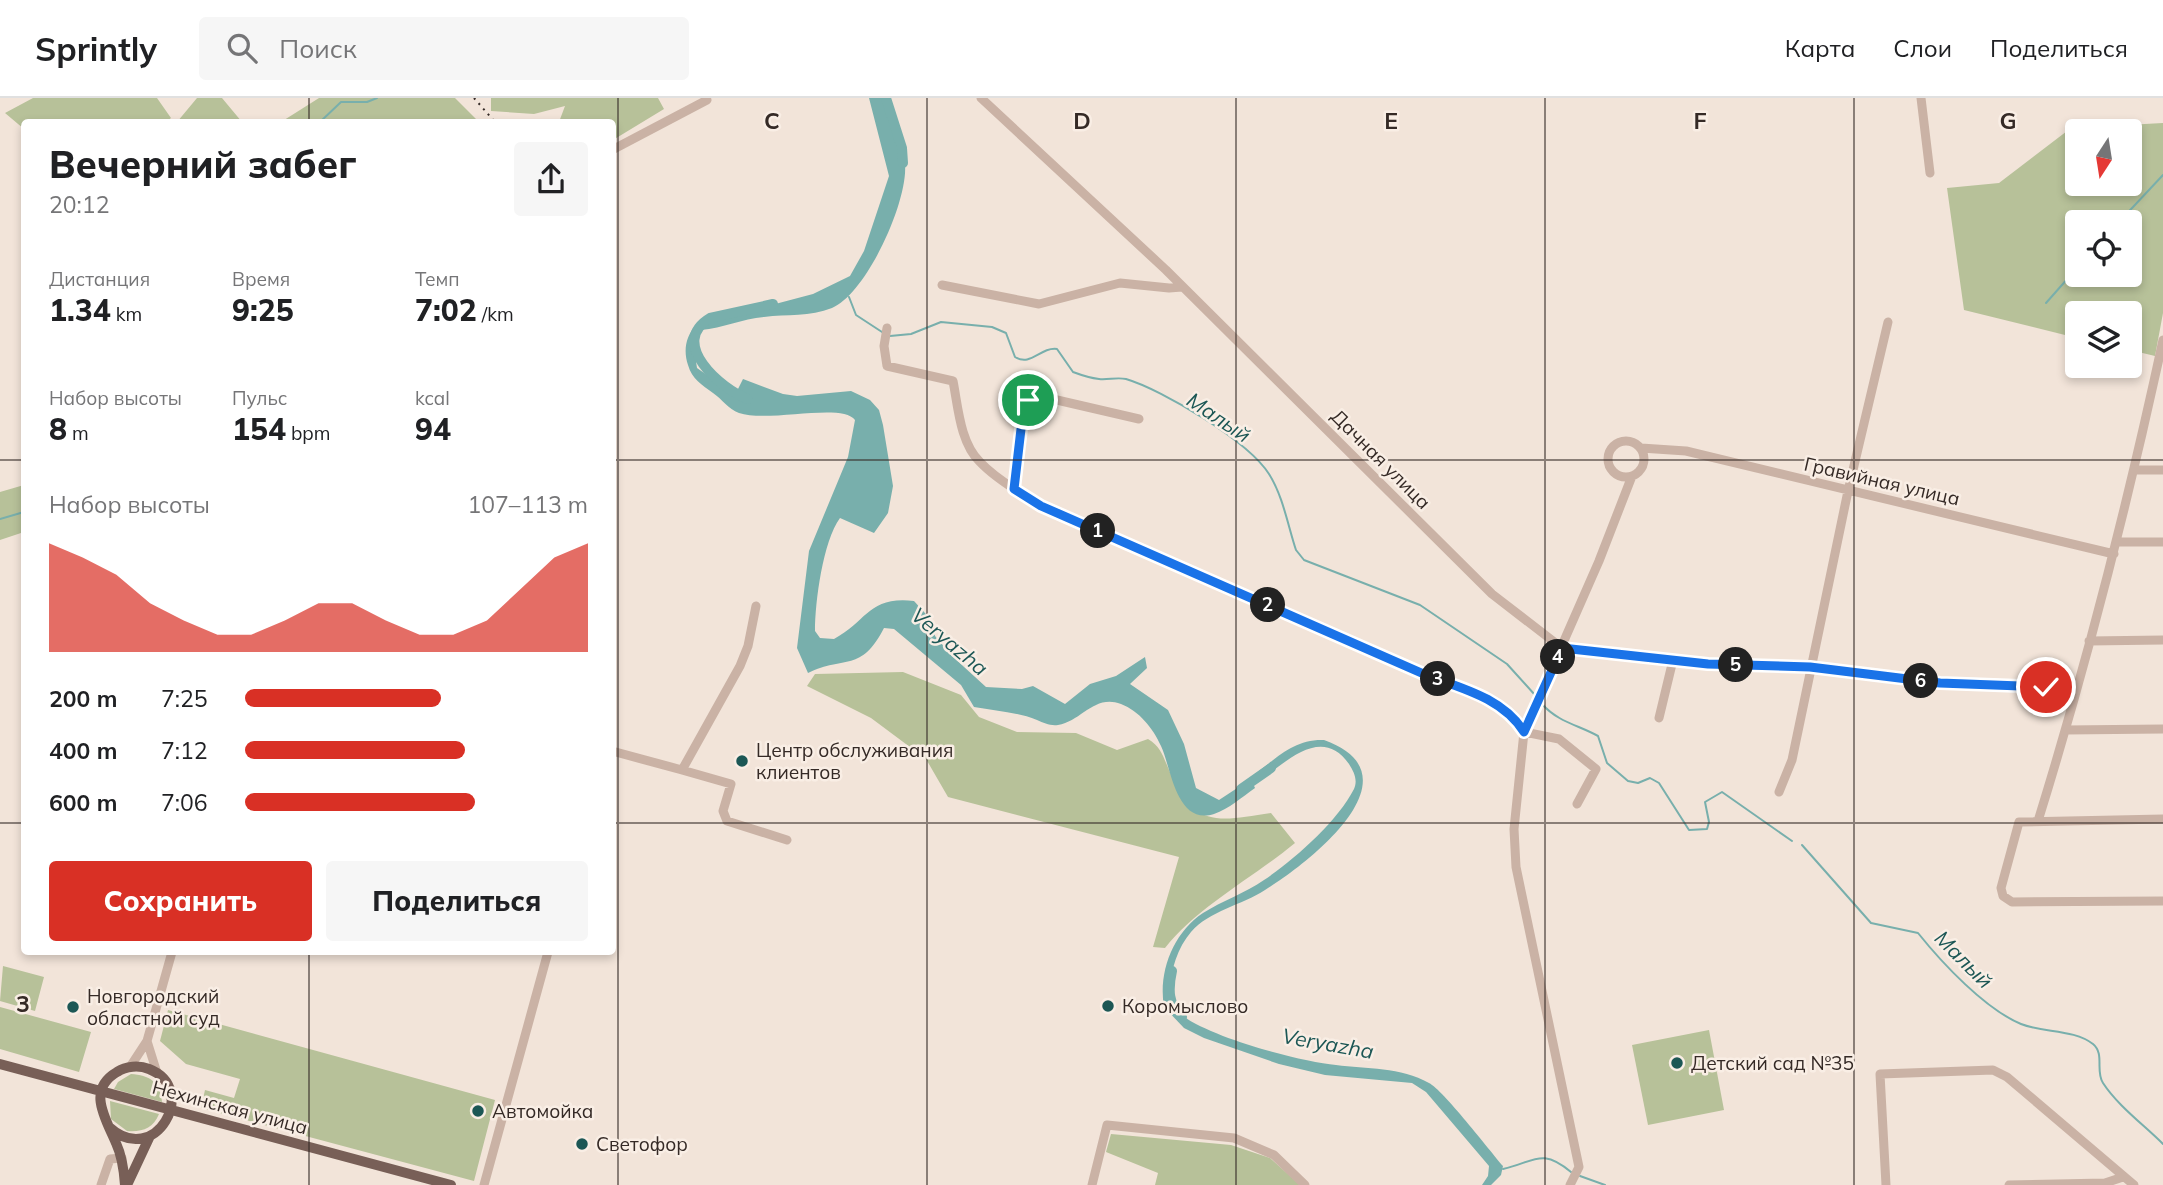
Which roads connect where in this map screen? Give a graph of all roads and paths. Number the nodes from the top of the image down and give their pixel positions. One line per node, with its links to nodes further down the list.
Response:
1 (981, 98): 7 (street, Дачная улица)
2 (1921, 98): 5 (street)
3 (708, 100): 4 (street)
4 (616, 148)
5 (1930, 173)
6 (943, 285): 7 (street)
7 (1182, 287): 25 (street, Дачная улица)
8 (1888, 322): 18 (street)
9 (887, 328): 17 (street)
10 (2163, 340): 11 (street)
11 (2158, 383): 14 (street)
12 (1139, 419): 17 (street)
13 (1641, 449): 16 (street); 16 (street); 18 (street, Гравийная улица)
14 (2134, 470): 15 (street); 19 (street)
15 (2163, 470)
16 (1632, 476): 25 (street)
17 (1014, 489): 32 (street)
18 (1848, 491): 21 (street, Гравийная улица); 27 (street)
19 (2116, 542): 20 (street); 21 (street)
20 (2163, 542)
21 (2113, 554): 24 (street)
22 (756, 606): 34 (street)
23 (2163, 640): 24 (street)
24 (2089, 641): 31 (street)
25 (1562, 648): 26 (street); 32 (street)
26 (1673, 660): 27 (street); 29 (street)
27 (1810, 667): 28 (street); 35 (street)
28 (2046, 687)
29 (1659, 718)
30 (2163, 729): 31 (street)
31 (2066, 730): 38 (street)
32 (1524, 732): 36 (street); 59 (street)
33 (616, 752): 34 (street)
34 (682, 770): 39 (street)
35 (1779, 792)
36 (1577, 804)
37 (2163, 819): 38 (street)
38 (2038, 821): 40 (street)
39 (787, 840)
40 (2163, 901)
41 (171, 955): 43 (street)
42 (547, 955): 56 (street)
43 (147, 1041): 45 (street); 46 (street)
44 (0, 1064): 47 (main road, Нехинская улица)
45 (130, 1067): 46 (main road); 47 (main road)
46 (157, 1073): 48 (main road)
47 (101, 1091): 48 (main road, Нехинская улица); 49 (main road)
48 (171, 1110): 50 (main road); 55 (main road, Нехинская улица)
49 (109, 1127): 50 (main road); 51 (main road)
50 (150, 1136): 54 (main road)
51 (116, 1159): 53 (street); 54 (main road)
52 (2123, 1177): 60 (street); 61 (street); 62 (street)
53 (101, 1185)
54 (126, 1185)
55 (451, 1185)
56 (484, 1185)
57 (1092, 1185): 58 (street)
58 (1305, 1185)
59 (1570, 1185)
60 (1886, 1185)
61 (2009, 1185)
62 (2134, 1185)

